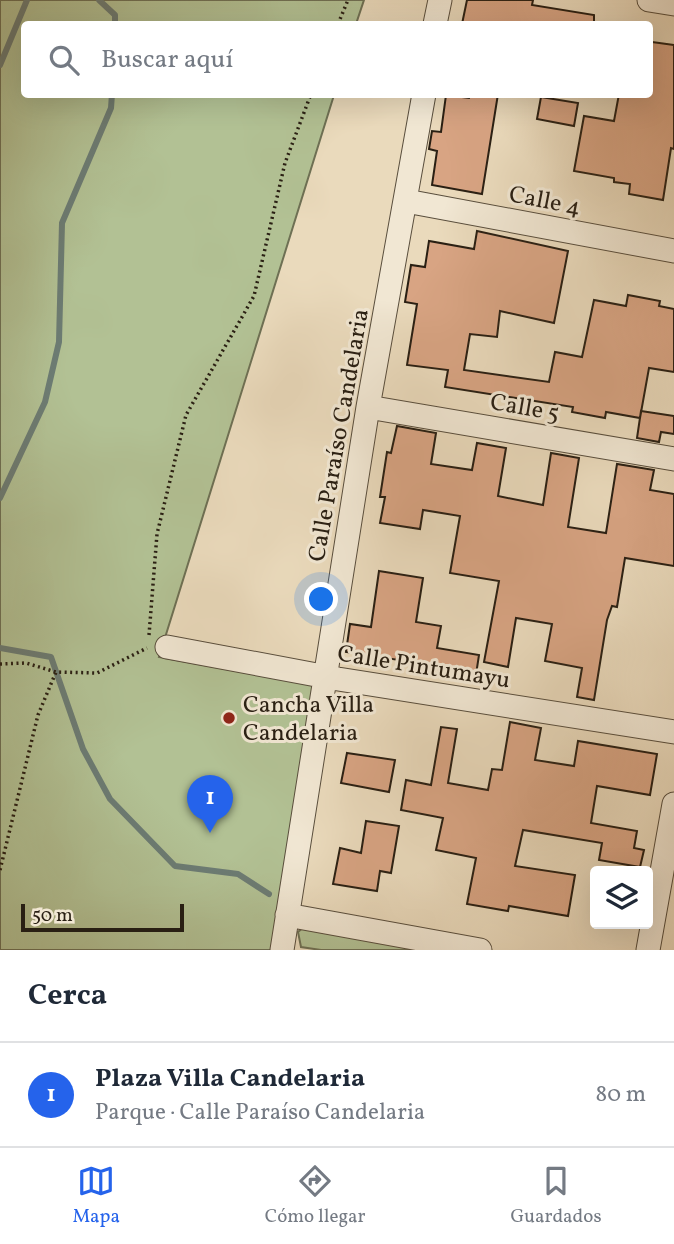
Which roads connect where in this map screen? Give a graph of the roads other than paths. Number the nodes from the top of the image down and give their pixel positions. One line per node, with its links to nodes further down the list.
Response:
1 (440, 0): 4 (street)
2 (649, 0): 3 (street)
3 (674, 4)
4 (436, 21)
5 (423, 98): 6 (street, Calle Paraíso Candelaria)
6 (406, 201): 7 (street, Calle 4); 8 (street, Calle Paraíso Candelaria)
7 (674, 251)
8 (368, 407): 9 (street, Calle 5); 11 (street, Calle Paraíso Candelaria)
9 (674, 458)
10 (158, 647): 11 (street, Calle Pintumayu)
11 (326, 677): 12 (street, Calle Pintumayu); 14 (street, Calle Paraíso Candelaria)
12 (674, 732)
13 (674, 804): 17 (street)
14 (287, 915): 15 (street, Calle Paraíso Candelaria); 16 (street)
15 (282, 950)
16 (480, 950)
17 (648, 950)

